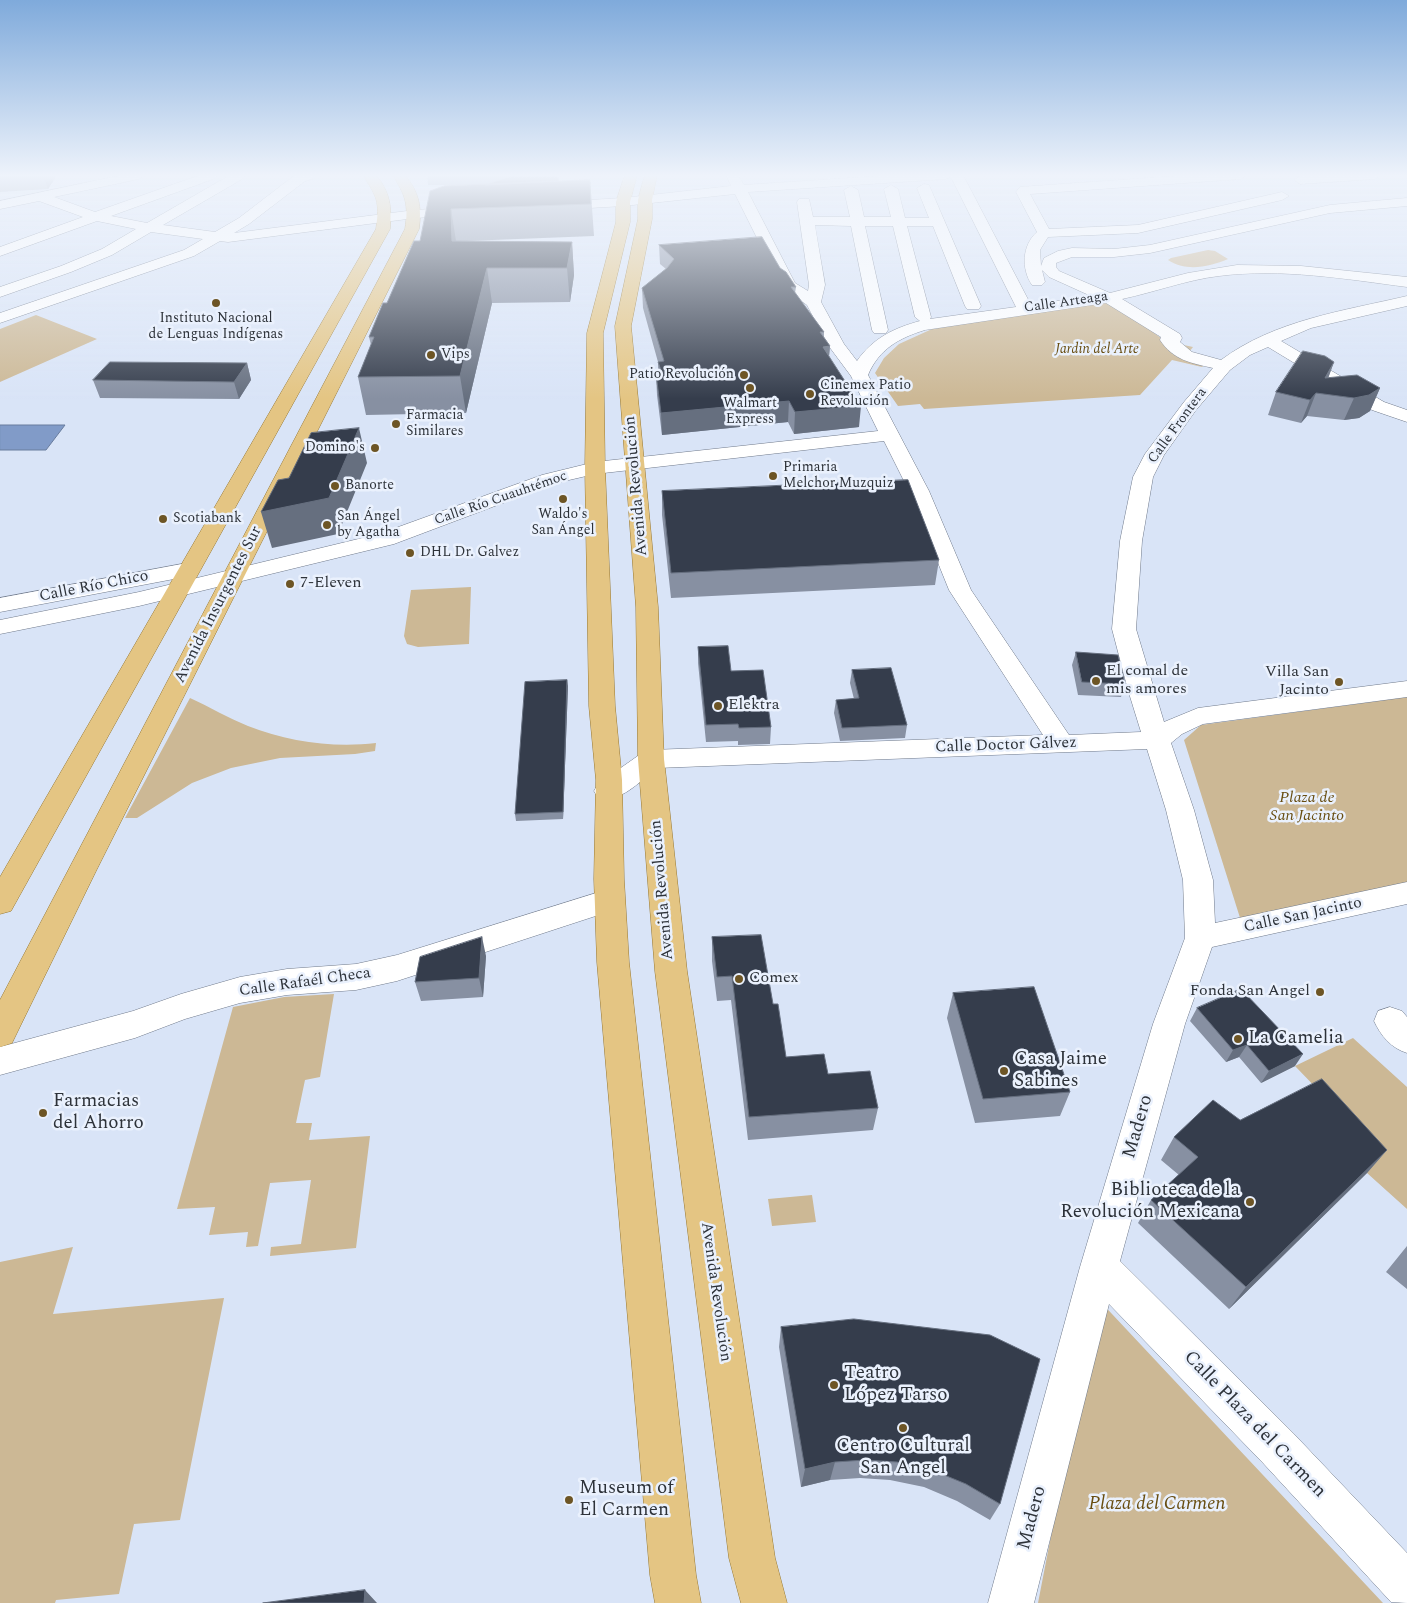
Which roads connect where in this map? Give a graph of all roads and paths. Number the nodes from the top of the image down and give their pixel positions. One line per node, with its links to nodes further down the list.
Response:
1 (110, 250): 18 (street)
2 (193, 250): 26 (street)
3 (371, 250): 38 (main road)
4 (402, 250): 37 (main road, Avenida Insurgentes Sur)
5 (615, 250): 36 (main road)
6 (639, 250): 35 (main road, Avenida Revolución)
7 (771, 250): 20 (street)
8 (812, 250): 20 (street)
9 (863, 250): 27 (street)
10 (906, 250): 25 (street)
11 (950, 250): 21 (street)
12 (995, 250): 24 (street)
13 (1031, 250): 16 (street)
14 (1143, 250): 19 (street)
15 (1300, 271): 17 (street, Calle Arteaga); 19 (street, Calle Arteaga); 22 (street)
16 (1037, 282)
17 (1407, 282)
18 (0, 292)
19 (1109, 298): 24 (street, Calle Arteaga); 31 (street)
20 (812, 302): 30 (street)
21 (973, 306)
22 (1380, 306): 23 (street, Calle Frontera); 29 (street, Calle Frontera)
23 (1404, 309)
24 (1025, 310): 28 (street, Calle Arteaga)
25 (922, 317)
26 (0, 318)
27 (880, 330)
28 (903, 332): 30 (street, Calle Arteaga); 32 (street, Calle Arteaga)
29 (1268, 340): 31 (street, Calle Frontera); 33 (street)
30 (836, 345): 32 (street)
31 (1224, 366): 42 (street, Calle Frontera)
32 (860, 376): 34 (street)
33 (1407, 416)
34 (891, 435): 35 (street, Calle Río Cuauhtémoc); 43 (street)
35 (634, 464): 36 (street, Calle Río Cuauhtémoc); 44 (main road, Avenida Revolución)
36 (595, 468): 37 (street, Calle Río Cuauhtémoc); 45 (main road)
37 (234, 576): 38 (street, Calle Río Cuauhtémoc); 50 (main road, Avenida Insurgentes Sur)
38 (182, 580): 39 (street, Calle Río Chico); 40 (street, Calle Río Chico); 48 (main road)
39 (0, 605)
40 (0, 627)
41 (1407, 689): 42 (street)
42 (1157, 740): 43 (street, Calle Doctor Gálvez); 49 (street, Madero)
43 (1062, 744): 44 (street, Calle Doctor Gálvez)
44 (651, 758): 45 (street); 55 (main road, Avenida Revolución)
45 (608, 791): 47 (main road)
46 (1407, 893): 49 (street, Calle San Jacinto)
47 (609, 900): 51 (street, Calle Rafaél Checa); 54 (main road)
48 (0, 903)
49 (1200, 938): 52 (street, Madero)
50 (0, 1034)
51 (0, 1061)
52 (1099, 1267): 53 (street, Calle Plaza del Carmen); 56 (street, Madero)
53 (1407, 1586)
54 (678, 1603)
55 (764, 1603)
56 (1011, 1603)

